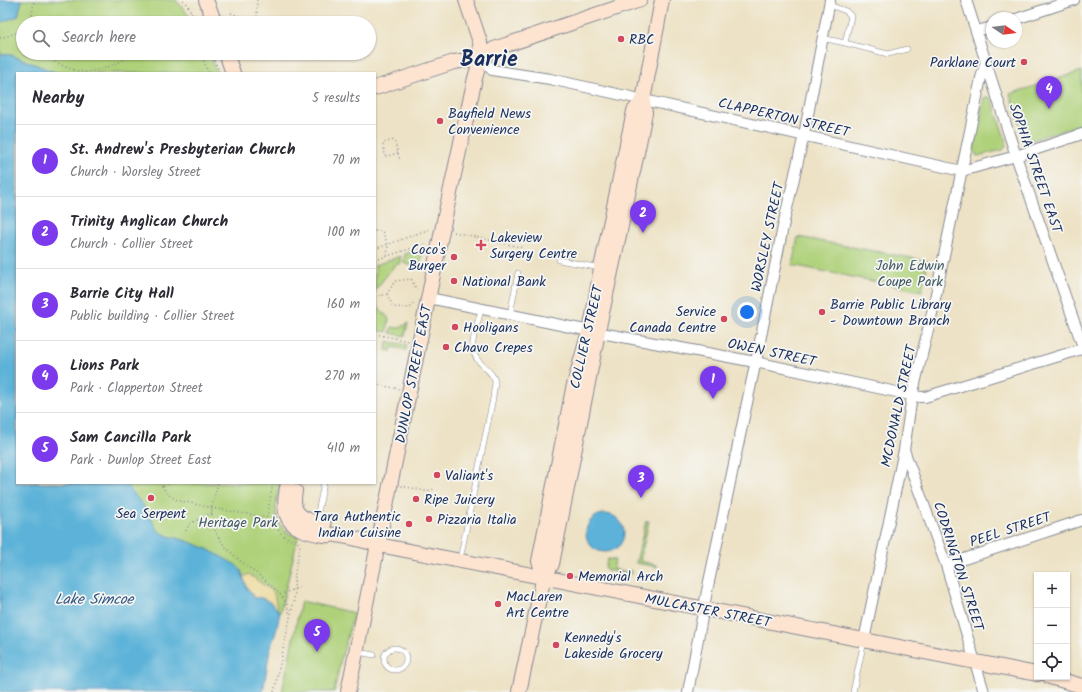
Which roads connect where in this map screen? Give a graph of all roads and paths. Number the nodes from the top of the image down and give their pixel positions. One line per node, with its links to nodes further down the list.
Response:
1 (34, 0): 12 (path)
2 (183, 0): 13 (path)
3 (206, 0): 14 (street)
4 (258, 0): 16 (path)
5 (466, 0): 25 (street)
6 (640, 0): 25 (street)
7 (662, 0): 40 (street, COLLIER STREET)
8 (966, 0): 19 (street, SOPHIA STREET EAST)
9 (1074, 0): 17 (street)
10 (829, 3): 22 (street, WORSLEY STREET); 23 (lane)
11 (231, 13): 15 (path)
12 (31, 16)
13 (193, 16)
14 (212, 16)
15 (239, 16)
16 (257, 16)
17 (1022, 17)
18 (986, 28): 19 (street)
19 (977, 31): 31 (street, SOPHIA STREET EAST)
20 (16, 33): 21 (path)
21 (0, 38)
22 (822, 38): 23 (lane); 42 (street, WORSLEY STREET)
23 (845, 43): 24 (lane)
24 (907, 49)
25 (481, 58): 39 (street); 40 (street, CLAPPERTON STREET); 61 (street, DUNLOP STREET EAST)
26 (52, 60): 32 (path)
27 (123, 60): 35 (path)
28 (203, 60): 36 (path)
29 (214, 60): 37 (path)
30 (228, 60): 38 (street)
31 (986, 61): 44 (street, SOPHIA STREET EAST); 46 (street, MCDONALD STREET)
32 (80, 72)
33 (80, 72): 34 (path)
34 (92, 72)
35 (92, 72)
36 (208, 72)
37 (220, 72)
38 (233, 72)
39 (376, 88)
40 (643, 100): 42 (street, CLAPPERTON STREET); 57 (street, COLLIER STREET); 64 (street, COLLIER STREET)
41 (1082, 134): 44 (street, CLAPPERTON STREET)
42 (804, 135): 46 (street, CLAPPERTON STREET); 69 (street, WORSLEY STREET)
43 (398, 153): 43 (path); 45 (path)
44 (1016, 156): 46 (street, CLAPPERTON STREET); 67 (street, SOPHIA STREET EAST)
45 (400, 160)
46 (962, 171): 72 (street, MCDONALD STREET)
47 (432, 228): 51 (path)
48 (376, 231): 51 (path)
49 (454, 232): 52 (path)
50 (430, 242): 54 (path)
51 (388, 245): 53 (path); 54 (path)
52 (524, 248)
53 (376, 249)
54 (387, 256): 55 (path)
55 (376, 260)
56 (559, 260): 57 (lane)
57 (601, 268): 64 (street, COLLIER STREET)
58 (518, 274): 63 (lane)
59 (387, 294): 60 (path); 61 (path); 61 (path)
60 (376, 297)
61 (421, 297): 62 (street, OWEN STREET); 93 (street, DUNLOP STREET EAST)
62 (481, 310): 63 (street, OWEN STREET); 94 (lane)
63 (510, 315): 64 (street, OWEN STREET)
64 (594, 332): 69 (street, OWEN STREET); 96 (street, COLLIER STREET)
65 (376, 334): 66 (path)
66 (408, 341)
67 (1082, 344)
68 (1082, 349): 72 (street, OWEN STREET)
69 (755, 362): 72 (street, OWEN STREET); 100 (street, WORSLEY STREET)
70 (376, 384): 71 (path)
71 (399, 389)
72 (912, 396): 73 (street, MCDONALD STREET)
73 (904, 450): 95 (street, CODRINGTON STREET); 102 (street, MCDONALD STREET)
74 (160, 484): 82 (path)
75 (168, 484): 82 (path)
76 (218, 484): 84 (path)
77 (273, 484): 86 (path)
78 (288, 484): 88 (street)
79 (296, 484): 89 (street)
80 (324, 484): 89 (lane)
81 (401, 486): 83 (path)
82 (162, 487): 84 (path)
83 (435, 489)
84 (212, 508): 85 (path); 86 (path)
85 (212, 513): 90 (path); 99 (path)
86 (267, 517): 88 (path)
87 (1082, 520): 95 (street, PEEL STREET)
88 (290, 522): 91 (street)
89 (316, 523): 91 (street)
90 (186, 531)
91 (335, 534): 93 (street, MULCASTER STREET)
92 (298, 542): 98 (path)
93 (379, 544): 94 (street, MULCASTER STREET); 103 (street, DUNLOP STREET EAST)
94 (460, 560): 96 (street, MULCASTER STREET)
95 (946, 565): 106 (street, CODRINGTON STREET)
96 (544, 576): 100 (street, MULCASTER STREET); 112 (street, COLLIER STREET)
97 (300, 587): 98 (path)
98 (294, 589): 99 (path); 101 (path)
99 (280, 595): 101 (path)
100 (703, 609): 102 (street, MULCASTER STREET); 113 (street, WORSLEY STREET)
101 (290, 615): 110 (path)
102 (864, 640): 106 (street, MULCASTER STREET); 114 (lane)
103 (356, 651): 104 (lane); 111 (street, DUNLOP STREET EAST)
104 (374, 655)
105 (382, 658): 105 (lane)
106 (974, 661): 107 (street, MULCASTER STREET); 115 (street, CODRINGTON STREET)
107 (1034, 673)
108 (1061, 680): 109 (street)
109 (1082, 686)
110 (274, 692)
111 (348, 692)
112 (519, 692)
113 (688, 692)
114 (853, 692)
115 (984, 692)

